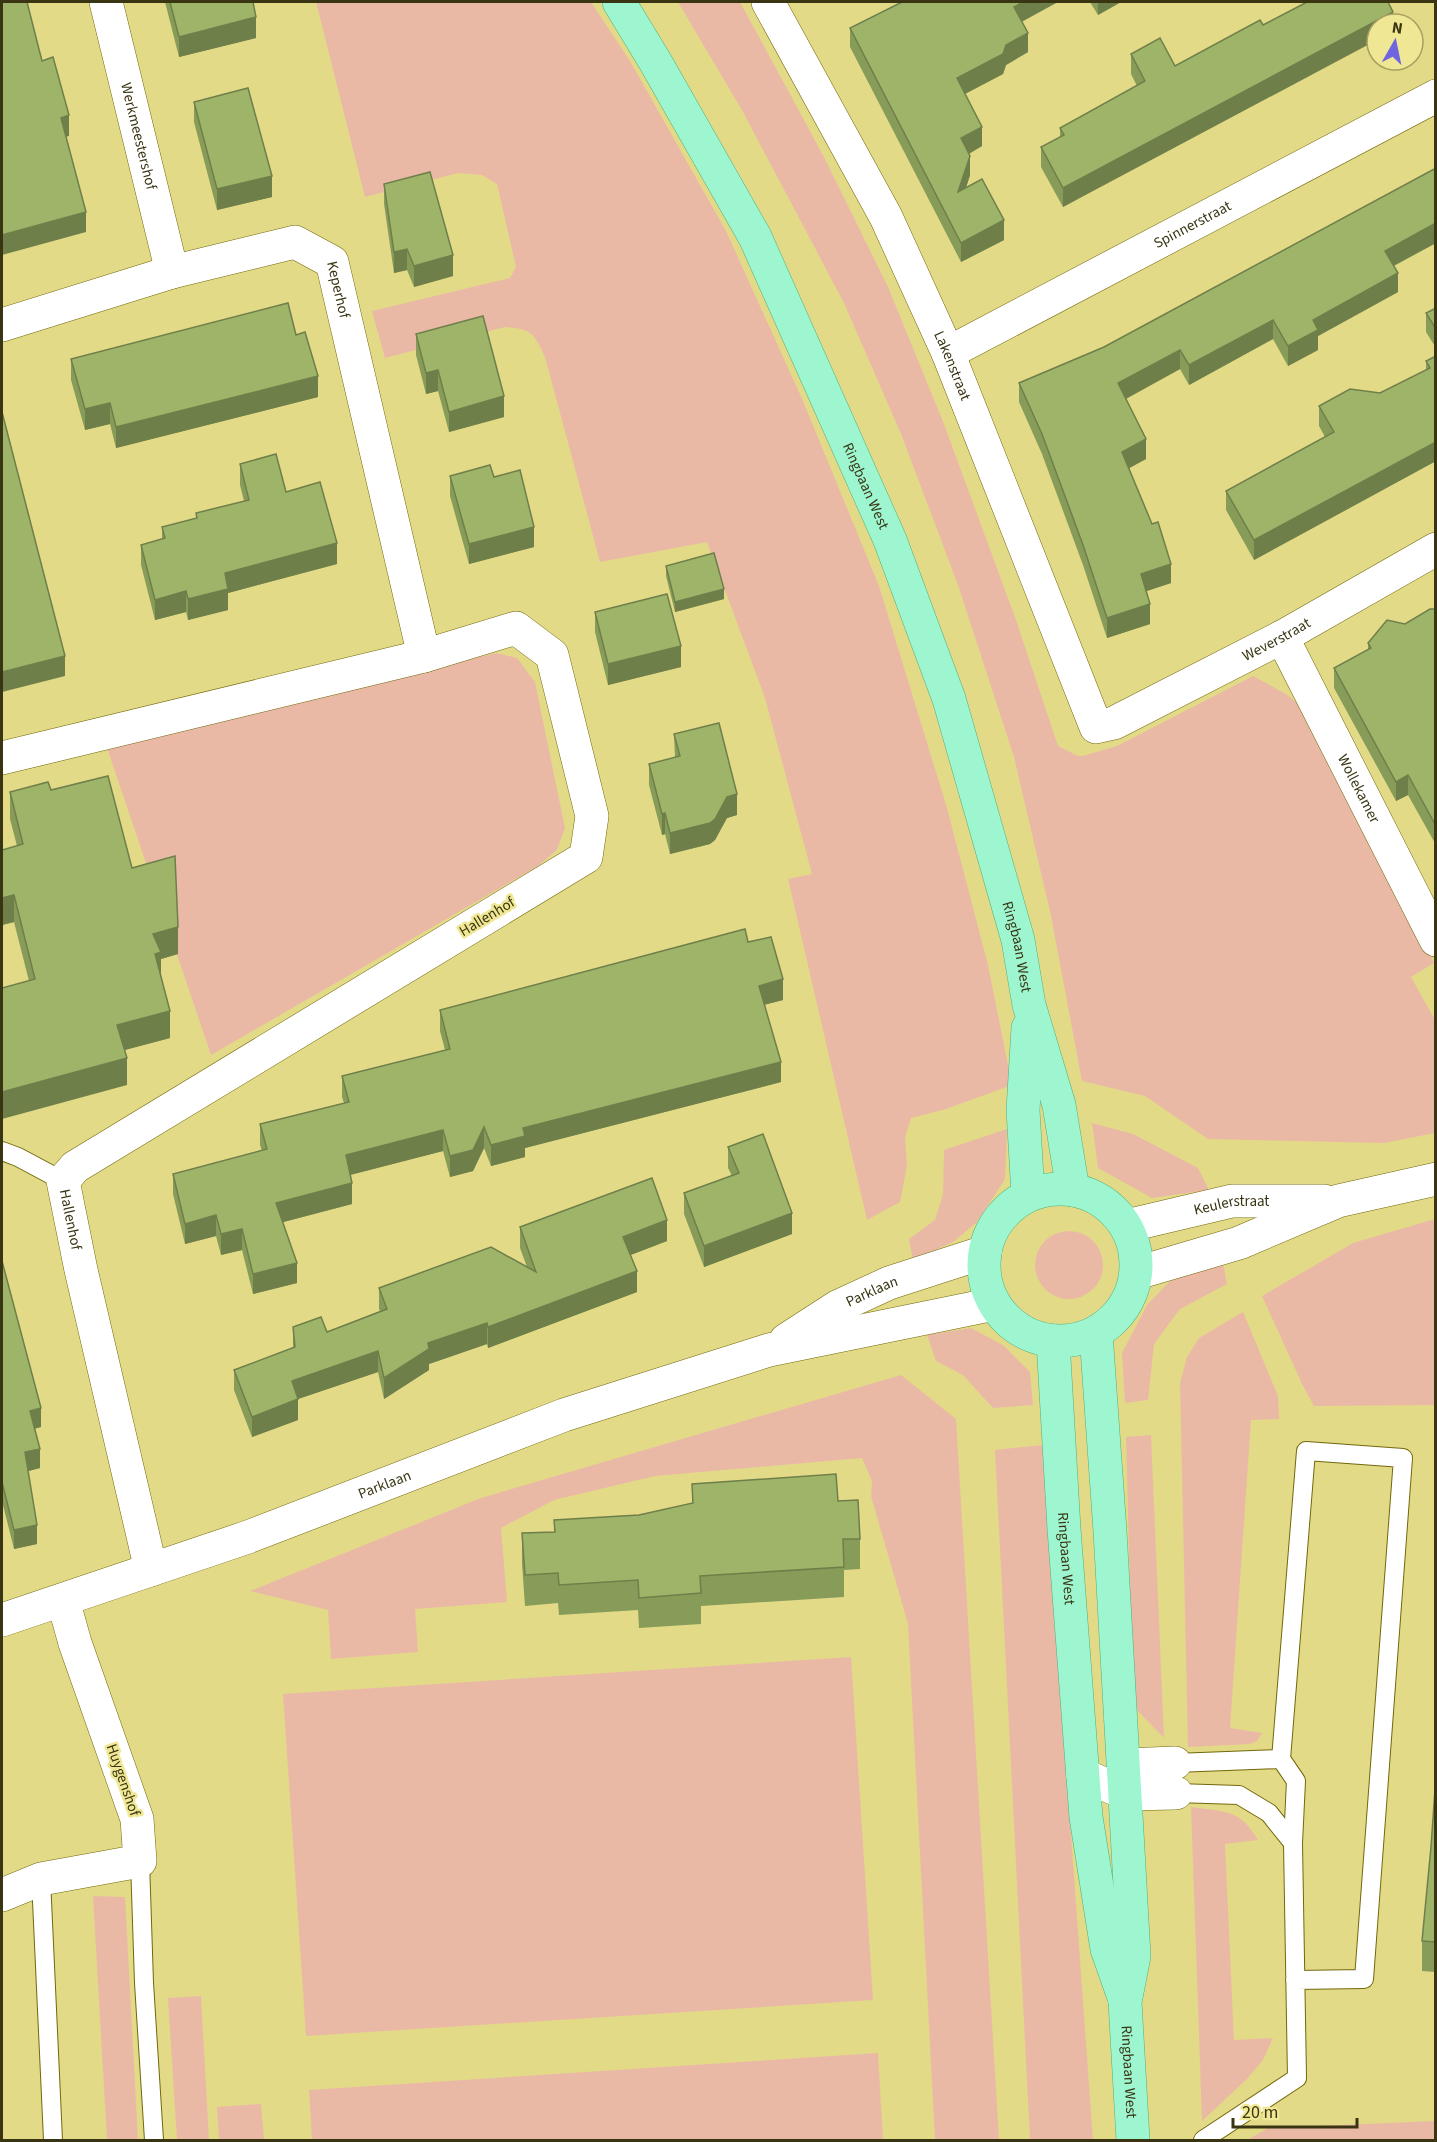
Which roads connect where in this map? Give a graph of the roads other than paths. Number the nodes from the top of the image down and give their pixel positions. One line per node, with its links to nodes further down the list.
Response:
1 (106, 2): 5 (street, Werkmeestershof)
2 (619, 2): 14 (main road, Ringbaan West)
3 (776, 4): 7 (street, Lakenstraat)
4 (1436, 96): 7 (street, Spinnerstraat)
5 (172, 272): 6 (street, Keperhof); 10 (street, Keperhof)
6 (2, 325)
7 (948, 353): 11 (street, Lakenstraat)
8 (1436, 549): 9 (street, Weverstraat)
9 (1282, 637): 11 (street, Weverstraat); 13 (street, Wollekamer)
10 (424, 656): 12 (street, Hallenhof); 17 (street, Hallenhof)
11 (1114, 723)
12 (2, 758)
13 (1436, 940)
14 (1029, 1005): 18 (main road, Ringbaan West); 19 (main road, Ringbaan West)
15 (2, 1151): 17 (lane)
16 (1436, 1179): 20 (street, Keulerstraat)
17 (63, 1181): 28 (street, Hallenhof)
18 (1073, 1190): 19 (main road); 21 (main road)
19 (1028, 1195): 22 (main road)
20 (1338, 1201): 21 (street, Keulerstraat); 23 (street, Keulerstraat)
21 (1126, 1226): 23 (main road)
22 (985, 1252): 24 (main road); 27 (street, Parklaan)
23 (1137, 1273): 25 (main road)
24 (994, 1304): 26 (main road); 27 (street, Parklaan)
25 (1095, 1334): 26 (main road); 34 (main road, Ringbaan West)
26 (1053, 1341): 32 (main road, Ringbaan West)
27 (770, 1350): 28 (street, Parklaan)
28 (151, 1570): 29 (street, Parklaan)
29 (63, 1600): 30 (street, Parklaan); 36 (street, Huygenshof)
30 (2, 1620)
31 (1281, 1759): 33 (lane); 35 (lane); 39 (lane)
32 (1083, 1775): 34 (street); 40 (main road, Ringbaan West)
33 (1176, 1778): 34 (street); 35 (lane)
34 (1126, 1780): 40 (main road, Ringbaan West)
35 (1293, 1843): 39 (lane)
36 (140, 1861): 37 (street); 42 (lane)
37 (41, 1879): 38 (street); 41 (lane)
38 (2, 1895)
39 (1296, 1980): 44 (lane)
40 (1125, 2002): 43 (main road, Ringbaan West)
41 (53, 2140)
42 (154, 2140)
43 (1132, 2140)
44 (1203, 2140)

